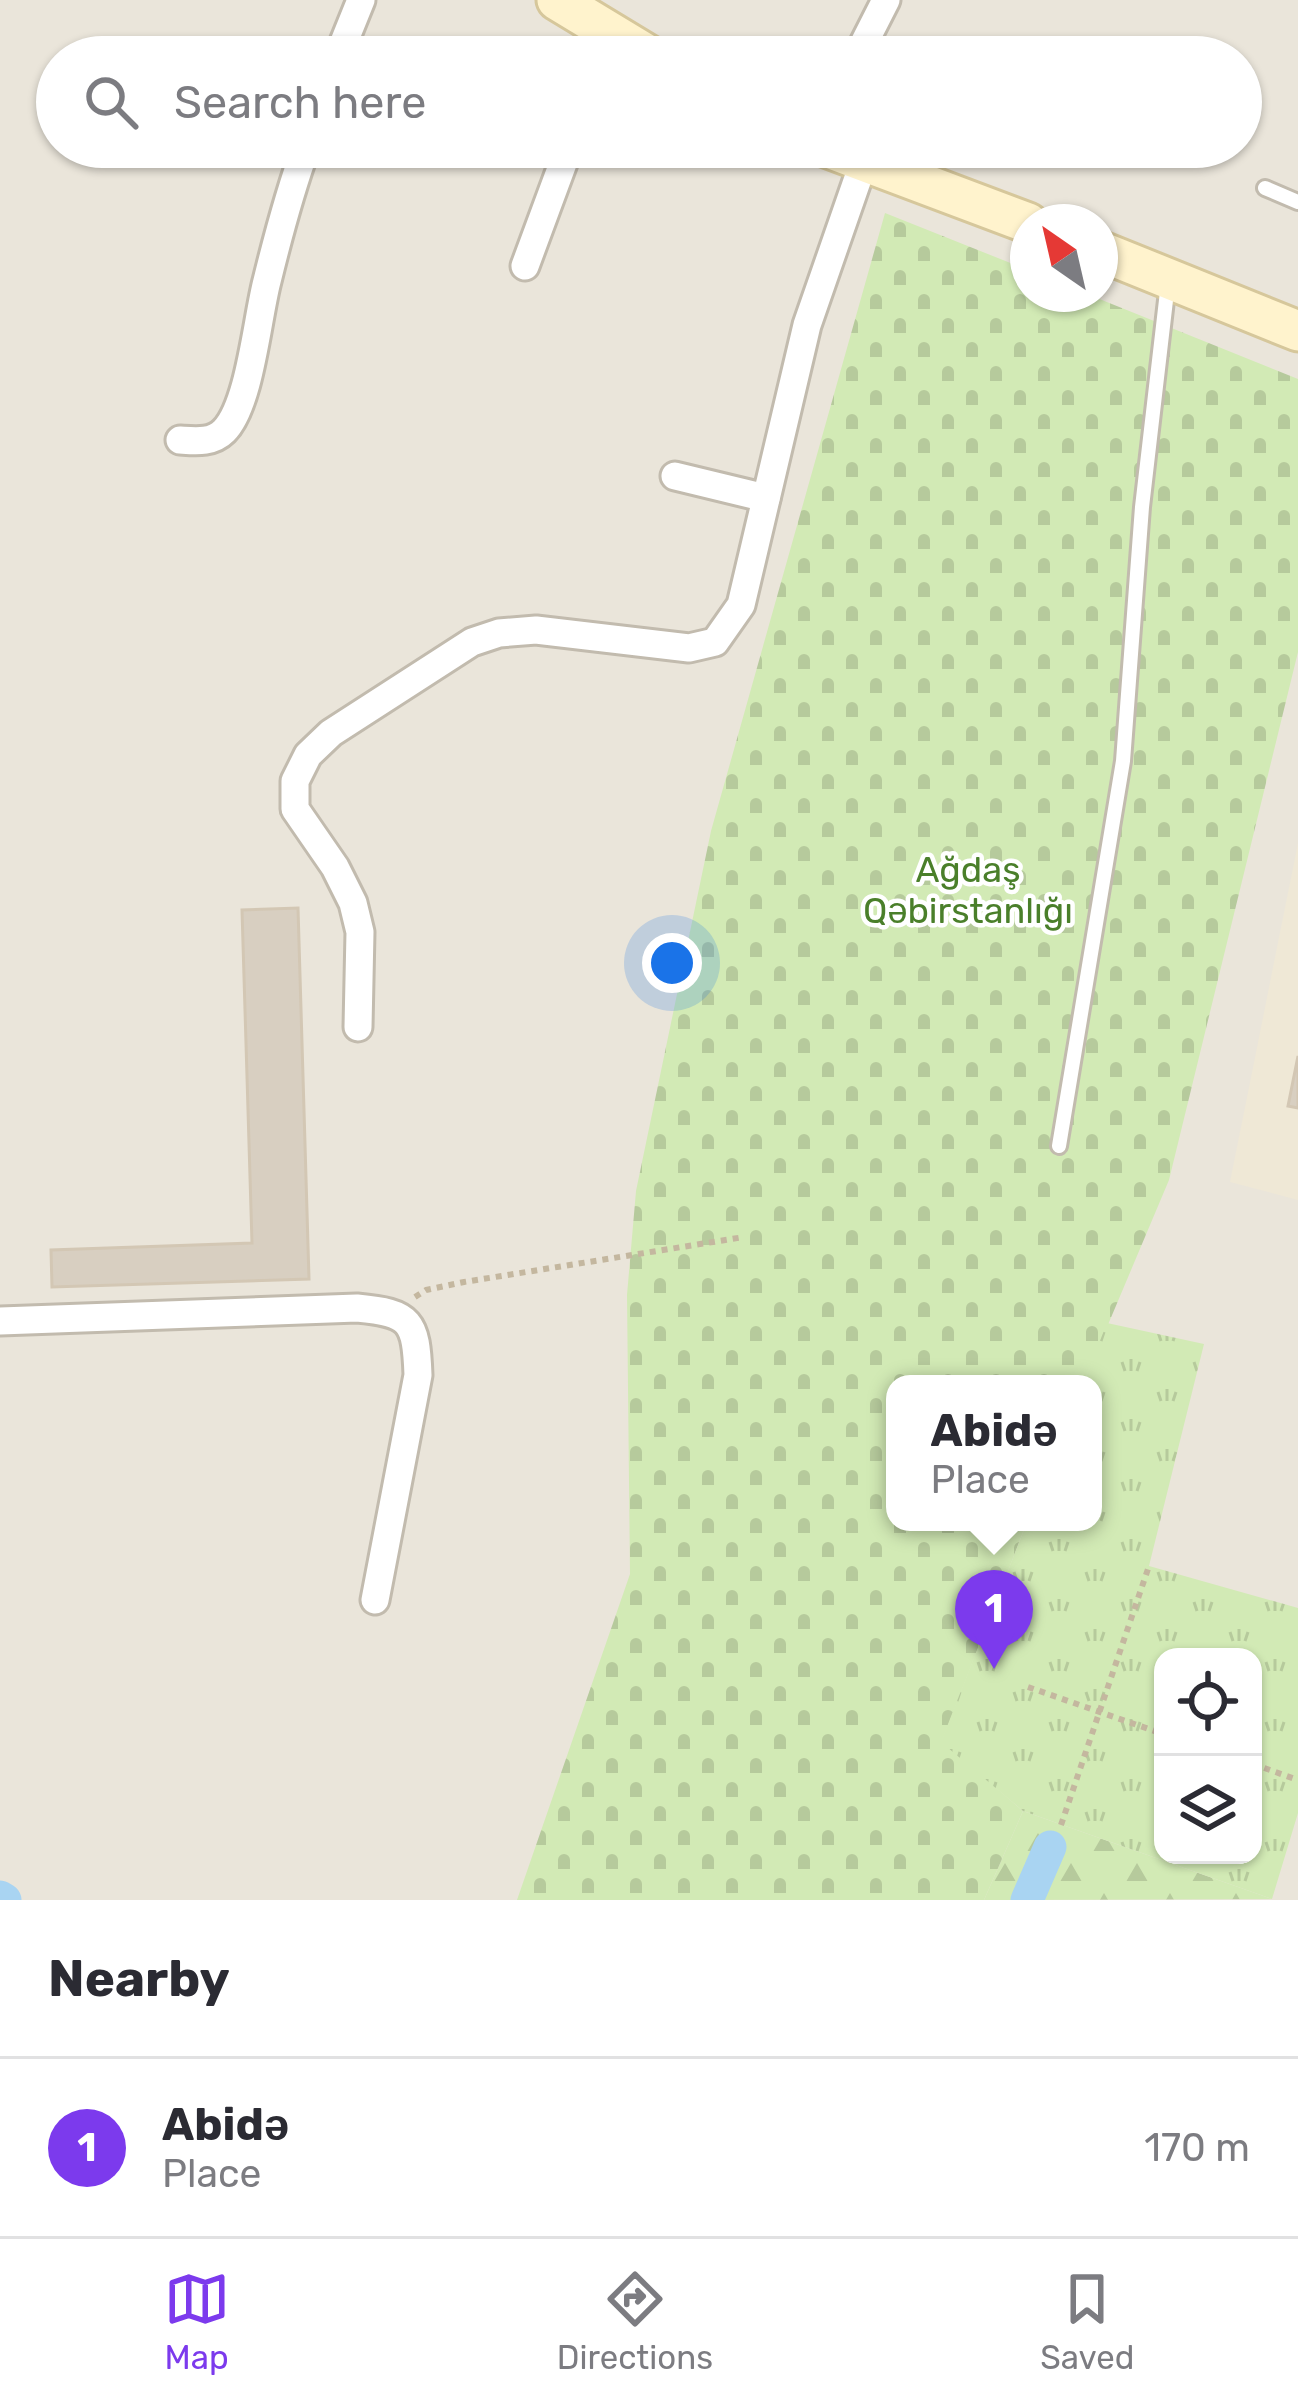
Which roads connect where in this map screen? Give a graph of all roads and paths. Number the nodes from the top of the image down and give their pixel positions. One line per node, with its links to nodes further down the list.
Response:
1 (362, 0): 5 (street)
2 (557, 0): 6 (street)
3 (886, 0): 4 (street)
4 (866, 13)
5 (347, 36)
6 (596, 36)
7 (298, 168): 18 (street)
8 (561, 168): 15 (street)
9 (861, 168): 20 (street)
10 (884, 168): 13 (street)
11 (1265, 188): 12 (lane)
12 (1298, 202)
13 (1010, 217)
14 (1118, 258): 16 (street)
15 (525, 266)
16 (1168, 278): 17 (street); 22 (lane)
17 (1298, 331)
18 (180, 440)
19 (675, 476): 20 (street)
20 (766, 498): 21 (street)
21 (358, 1027)
22 (1059, 1146)
23 (744, 1237): 24 (path)
24 (391, 1311): 25 (street); 27 (street)
25 (0, 1321)
26 (1148, 1566): 29 (path)
27 (375, 1600)
28 (1028, 1687): 29 (path)
29 (1099, 1712): 30 (path); 33 (path)
30 (1154, 1730)
31 (1262, 1767): 32 (path)
32 (1298, 1780)
33 (1061, 1825)

